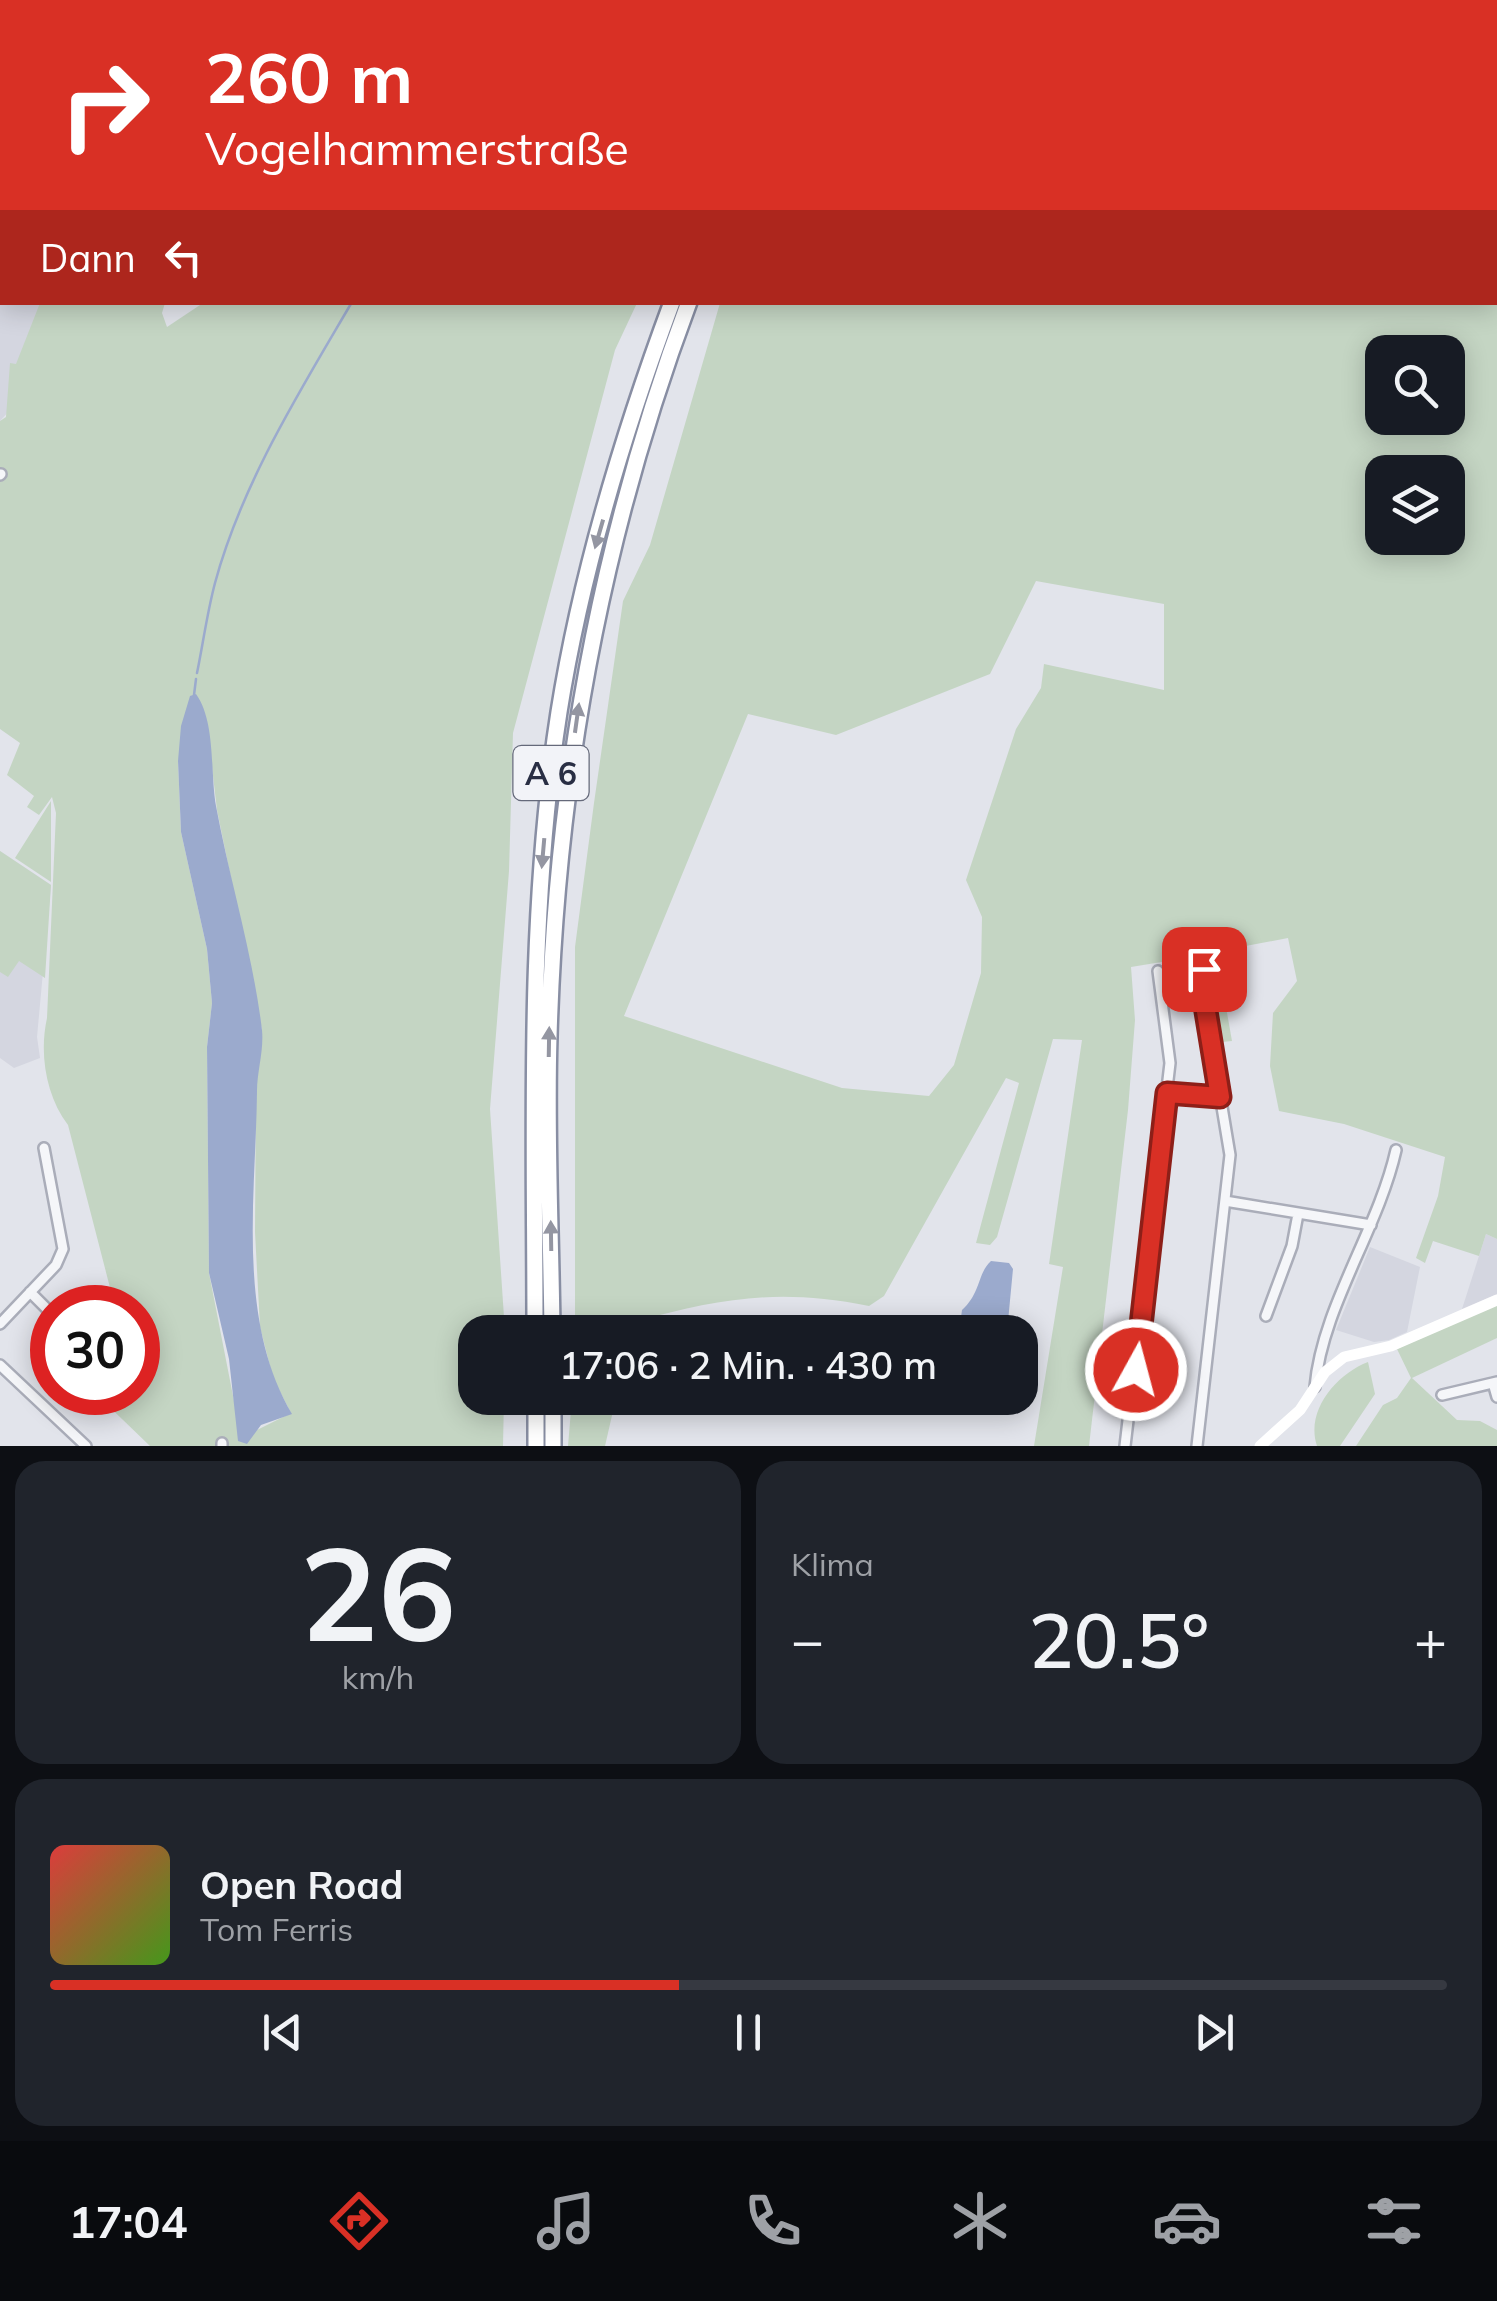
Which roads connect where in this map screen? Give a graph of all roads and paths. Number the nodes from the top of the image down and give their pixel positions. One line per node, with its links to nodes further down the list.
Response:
1 (671, 305): 3 (highway, A 6)
2 (687, 305): 3 (highway, A 6)
3 (662, 351): 4 (highway, A 6)
4 (655, 374): 17 (highway, A 6, one-way to 17); 18 (highway, A 6, one-way to 4)
5 (1204, 969): 8 (street)
6 (1158, 971): 7 (street)
7 (1167, 1093): 8 (street); 31 (street)
8 (1220, 1097): 11 (street)
9 (44, 1148): 14 (street)
10 (1396, 1150): 13 (street)
11 (1225, 1201): 12 (street); 32 (street)
12 (1298, 1214): 13 (street); 19 (street)
13 (1371, 1226): 23 (street)
14 (37, 1285)
15 (30, 1292): 20 (street)
16 (1497, 1300): 23 (street)
17 (535, 1315)
18 (552, 1315)
19 (1267, 1317)
20 (0, 1324)
21 (0, 1365): 28 (street)
22 (1495, 1382): 24 (street); 25 (street)
23 (1314, 1388): 33 (street)
24 (1442, 1395)
25 (1497, 1397)
26 (536, 1415): 29 (highway)
27 (553, 1415): 30 (highway)
28 (86, 1446)
29 (536, 1446)
30 (553, 1446)
31 (1125, 1446)
32 (1197, 1446)
33 (1260, 1446)

